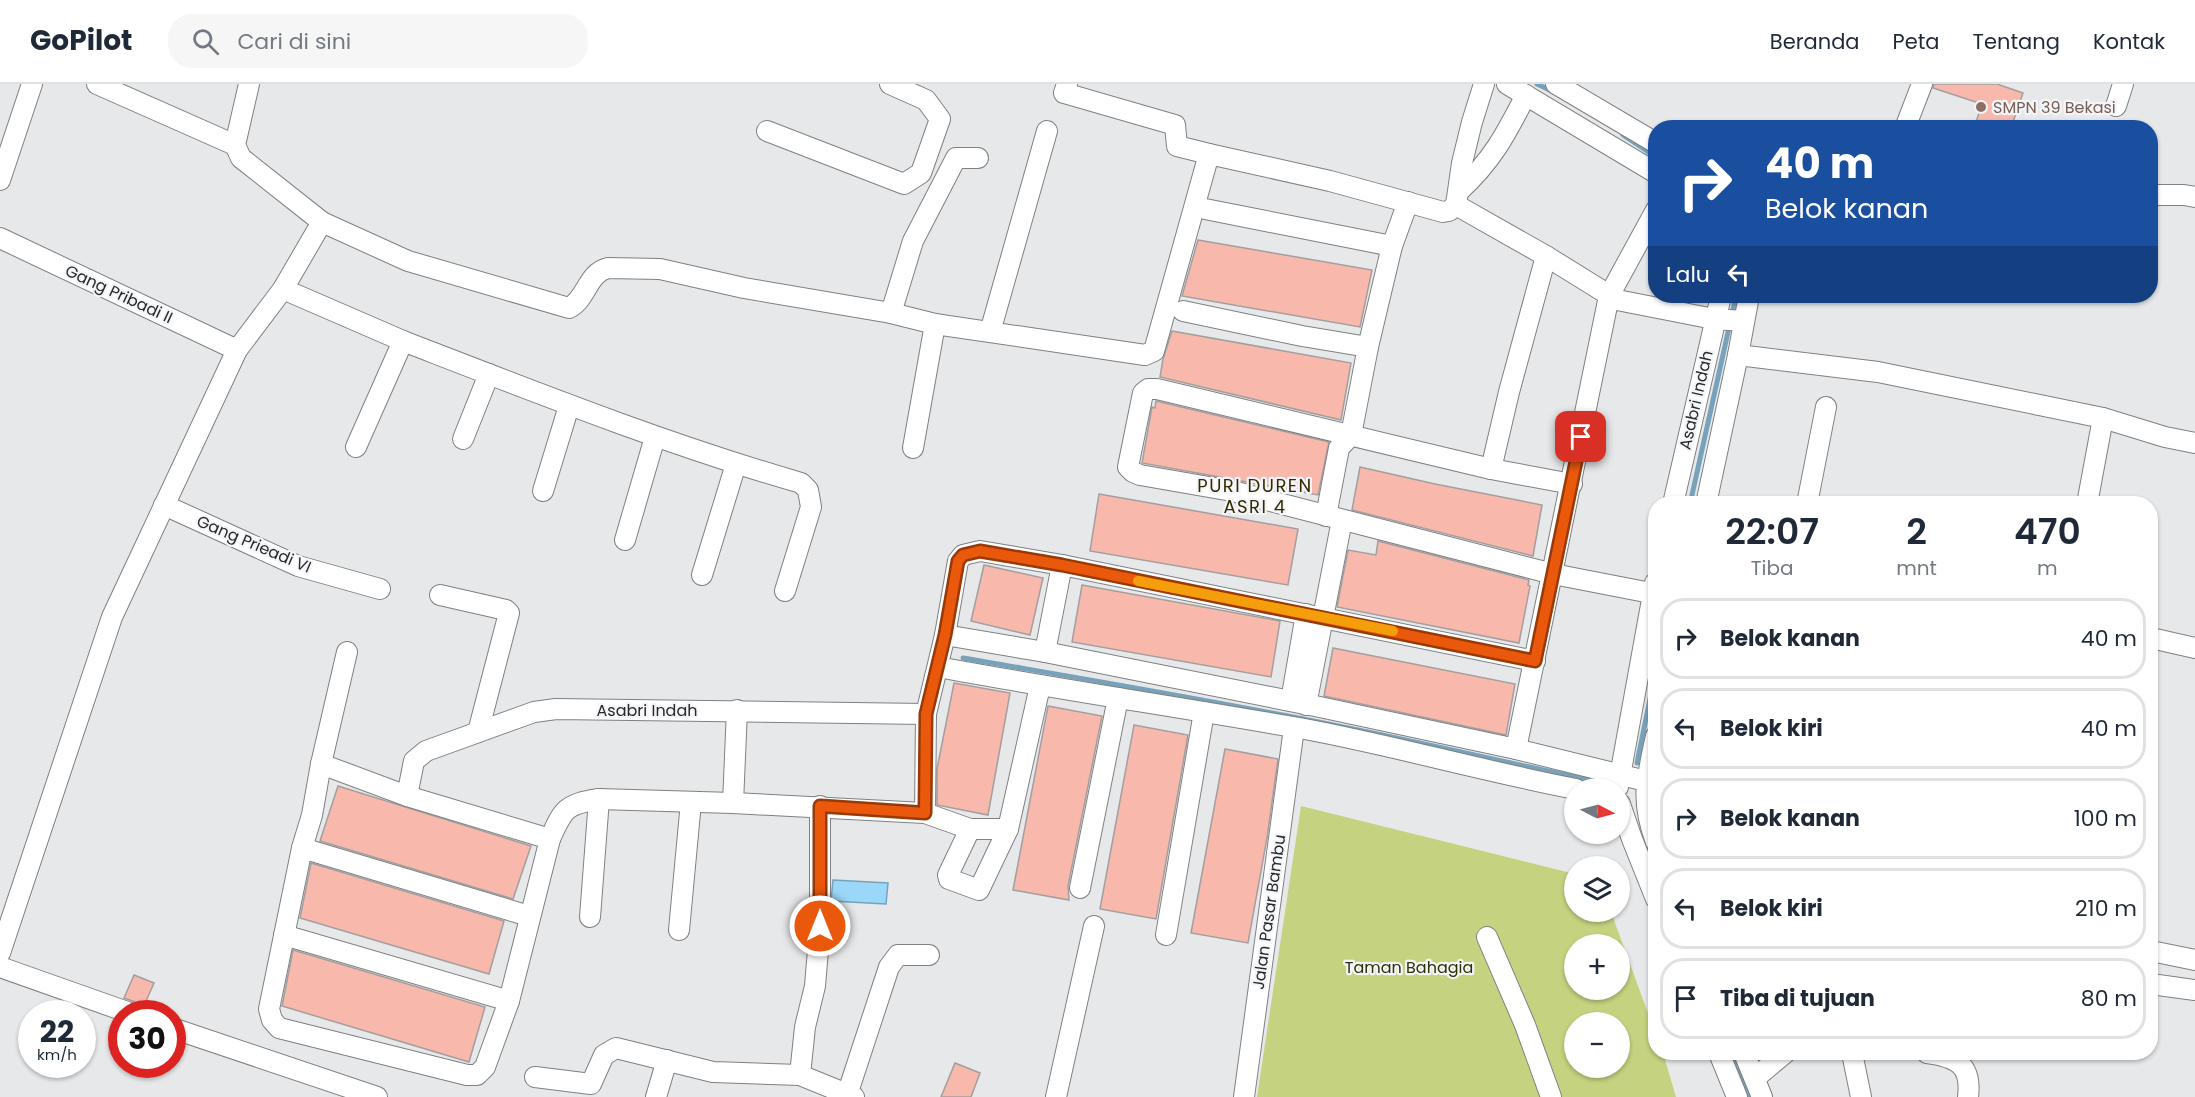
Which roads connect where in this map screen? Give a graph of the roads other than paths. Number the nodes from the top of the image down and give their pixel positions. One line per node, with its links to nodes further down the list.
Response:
1 (32, 84): 21 (street)
2 (96, 84): 17 (street)
3 (249, 84): 17 (street)
4 (890, 84): 14 (street)
5 (1067, 84): 18 (street)
6 (1485, 84): 24 (street)
7 (1507, 84): 11 (street)
8 (1922, 84): 13 (street)
9 (2123, 84): 12 (street)
10 (1569, 87): 16 (street)
11 (1526, 94): 20 (street); 24 (street)
12 (2116, 106)
13 (1908, 120)
14 (767, 130)
15 (1047, 131): 40 (street)
16 (1648, 138)
17 (235, 145): 27 (street)
18 (1209, 154): 25 (street); 40 (street)
19 (978, 158): 37 (street)
20 (1648, 168)
21 (0, 180)
22 (2158, 195): 23 (street)
23 (2195, 197)
24 (1457, 198): 25 (street); 31 (street)
25 (1408, 202): 30 (street, Jalan Pasar Bambu)
26 (1205, 208): 30 (street)
27 (322, 222): 32 (street); 37 (street)
28 (1648, 225): 33 (street)
29 (0, 237): 43 (street, Gang Pribadi II)
30 (1392, 246): 42 (street, Jalan Pasar Bambu)
31 (1545, 256): 33 (street); 56 (street)
32 (283, 289): 41 (street); 43 (street)
33 (1609, 296): 38 (street); 57 (street)
34 (1724, 303): 38 (street, Asabri Indah)
35 (1743, 303): 38 (street)
36 (1183, 311): 42 (street)
37 (891, 313): 39 (street)
38 (1730, 320): 44 (street); 59 (street, Asabri Indah)
39 (935, 324): 40 (street); 54 (street)
40 (990, 332)
41 (403, 341): 45 (street); 53 (street)
42 (1368, 347): 49 (street, Jalan Pasar Bambu)
43 (237, 350): 63 (street)
44 (1738, 355): 48 (street); 60 (street)
45 (489, 374): 46 (street); 51 (street)
46 (569, 406): 50 (street); 58 (street)
47 (1826, 407): 61 (street)
48 (2103, 418): 52 (street); 62 (street)
49 (1351, 435): 56 (street); 64 (street, Jalan Pasar Bambu); 64 (street)
50 (656, 436): 55 (street); 65 (street)
51 (463, 439)
52 (2195, 442)
53 (356, 447)
54 (913, 448)
55 (736, 464): 68 (street); 71 (street)
56 (1491, 469): 57 (street)
57 (1572, 484): 67 (street)
58 (543, 491)
59 (1675, 496)
60 (1708, 496)
61 (1809, 496)
62 (2088, 496)
63 (164, 505): 70 (street, Gang Prieadi VI); 121 (street)
64 (1334, 518): 67 (street); 73 (street, Jalan Pasar Bambu)
65 (625, 540)
66 (1062, 565): 73 (street); 75 (street); 79 (street)
67 (1553, 574): 69 (street); 80 (street)
68 (702, 575)
69 (1648, 588)
70 (380, 589)
71 (785, 591)
72 (440, 595): 88 (street)
73 (1315, 616): 80 (street); 87 (street, Jalan Pasar Bambu)
74 (1648, 627): 93 (street)
75 (945, 635): 79 (street); 81 (street)
76 (2158, 640): 77 (street)
77 (2195, 648)
78 (347, 651): 90 (street)
79 (1045, 652): 87 (street)
80 (1535, 661): 89 (street)
81 (938, 667): 82 (street); 86 (street)
82 (1040, 686): 83 (street); 107 (street)
83 (1118, 698): 85 (street); 112 (street)
84 (737, 710): 86 (street, Asabri Indah); 88 (street, Asabri Indah); 102 (street)
85 (1204, 712): 87 (street); 118 (street)
86 (926, 714): 104 (street)
87 (1306, 715): 89 (street); 96 (street); 143 (street, Jalan Pasar Bambu)
88 (478, 732): 98 (street, Asabri Indah)
89 (1516, 749): 92 (street)
90 (321, 764): 98 (street); 110 (street)
91 (1648, 772): 94 (street)
92 (1597, 778)
93 (1620, 778)
94 (1646, 781): 95 (street); 101 (street)
95 (1630, 784)
96 (1564, 787)
97 (1630, 793): 101 (street)
98 (407, 796): 109 (street)
99 (599, 799): 100 (street); 109 (street); 114 (street)
100 (691, 802): 102 (street); 116 (street)
101 (1646, 802): 105 (street)
102 (733, 803): 103 (street)
103 (820, 806): 104 (street); 136 (street)
104 (925, 813): 106 (street)
105 (1648, 817)
106 (970, 829): 107 (street); 107 (street)
107 (1008, 829)
108 (1630, 833): 111 (street)
109 (550, 839): 113 (street)
110 (302, 848): 113 (street); 117 (street)
111 (1648, 879)
112 (1080, 888)
113 (530, 916): 127 (street)
114 (590, 917)
115 (1094, 926): 142 (street)
116 (679, 930)
117 (284, 935): 127 (street); 127 (street)
118 (1166, 935)
119 (1487, 937): 144 (street)
120 (2158, 952): 123 (street)
121 (0, 953)
122 (929, 955): 139 (street)
123 (2195, 960)
124 (0, 967): 128 (street)
125 (2158, 985): 126 (street)
126 (2195, 990)
127 (509, 1001)
128 (108, 1005)
129 (186, 1033): 140 (street)
130 (667, 1060): 136 (street); 137 (street); 141 (street)
131 (1722, 1060): 145 (street)
132 (1747, 1060): 138 (street)
133 (1777, 1060): 138 (street)
134 (1853, 1060): 147 (street)
135 (1951, 1060): 148 (street)
136 (800, 1075): 139 (street)
137 (535, 1077)
138 (1755, 1078): 146 (street)
139 (850, 1096)
140 (376, 1097)
141 (656, 1097)
142 (1056, 1097)
143 (1244, 1097)
144 (1551, 1097)
145 (1737, 1097)
146 (1762, 1097)
147 (1861, 1097)
148 (1968, 1097)

